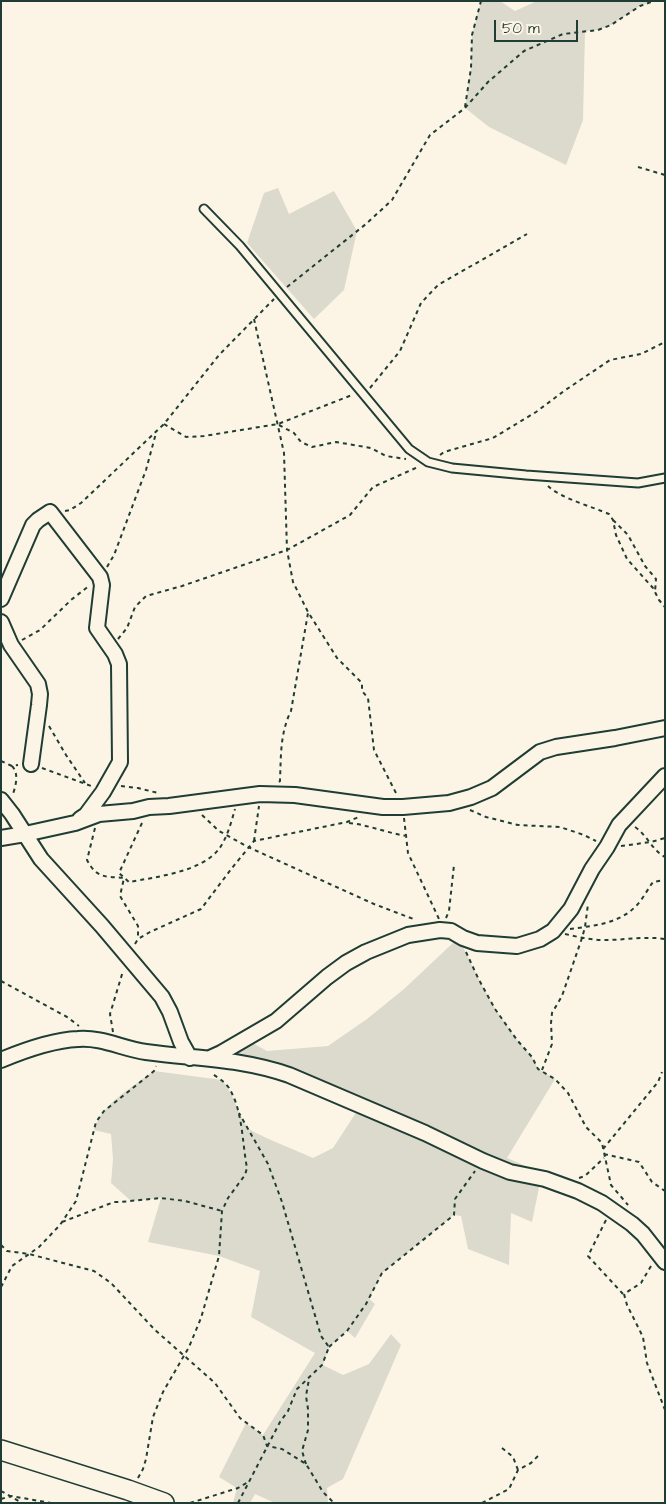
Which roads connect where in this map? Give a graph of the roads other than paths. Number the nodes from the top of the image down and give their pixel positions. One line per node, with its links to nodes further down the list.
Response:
1 (204, 209): 2 (lane)
2 (665, 478)
3 (1, 599): 9 (street)
4 (1, 622): 6 (street)
5 (665, 728): 9 (street)
6 (32, 764)
7 (665, 776): 15 (street)
8 (1, 800): 10 (street)
9 (75, 822): 10 (street)
10 (25, 834): 11 (street); 14 (street)
11 (1, 838)
12 (1, 1049): 13 (street)
13 (20, 1052): 14 (street); 16 (street)
14 (190, 1058): 15 (street)
15 (210, 1058): 17 (street)
16 (1, 1060)
17 (662, 1258)
18 (1, 1450): 19 (street)
19 (164, 1503)

